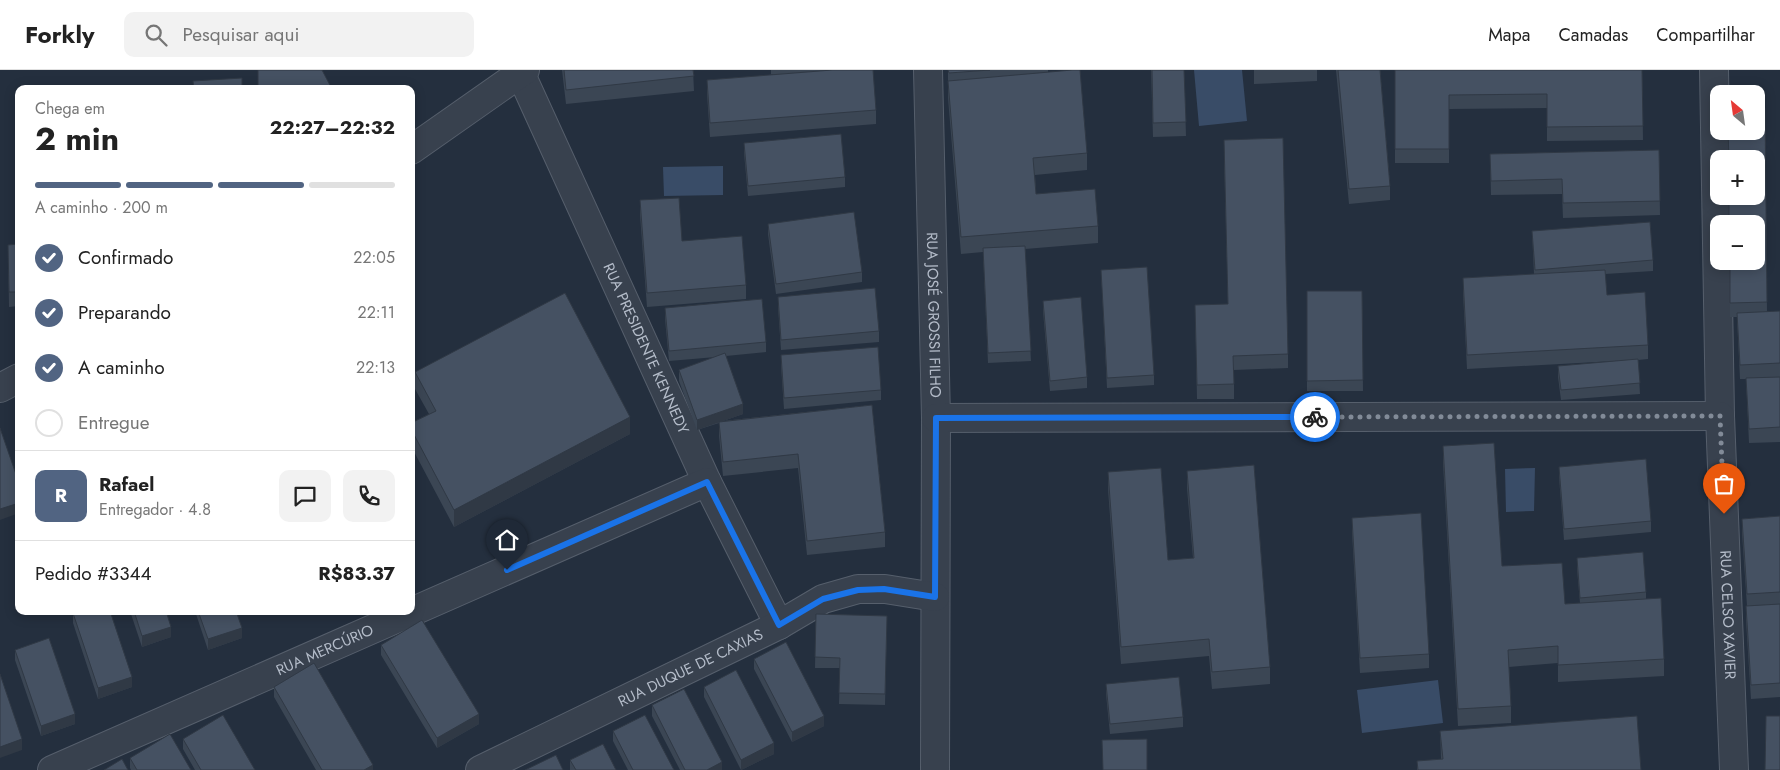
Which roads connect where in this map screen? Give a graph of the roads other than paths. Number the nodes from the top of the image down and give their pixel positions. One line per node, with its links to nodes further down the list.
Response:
1 (928, 70): 8 (street, RUA JOSÉ GROSSI FILHO)
2 (1714, 70): 7 (street, RUA CELSO XAVIER)
3 (522, 71): 4 (street); 9 (street, RUA PRESIDENTE KENNEDY)
4 (415, 147)
5 (15, 380): 6 (street)
6 (0, 388)
7 (1720, 416): 8 (street); 17 (street, RUA CELSO XAVIER)
8 (936, 418): 10 (street, RUA JOSÉ GROSSI FILHO)
9 (707, 482): 11 (street, RUA MERCÚRIO); 13 (street, RUA PRESIDENTE KENNEDY)
10 (935, 597): 13 (street, RUA DUQUE DE CAXIAS); 16 (street, RUA JOSÉ GROSSI FILHO)
11 (415, 610)
12 (405, 615): 14 (street, RUA MERCÚRIO)
13 (779, 625): 15 (street, RUA DUQUE DE CAXIAS)
14 (52, 770)
15 (480, 770)
16 (935, 770)
17 (1734, 770)

